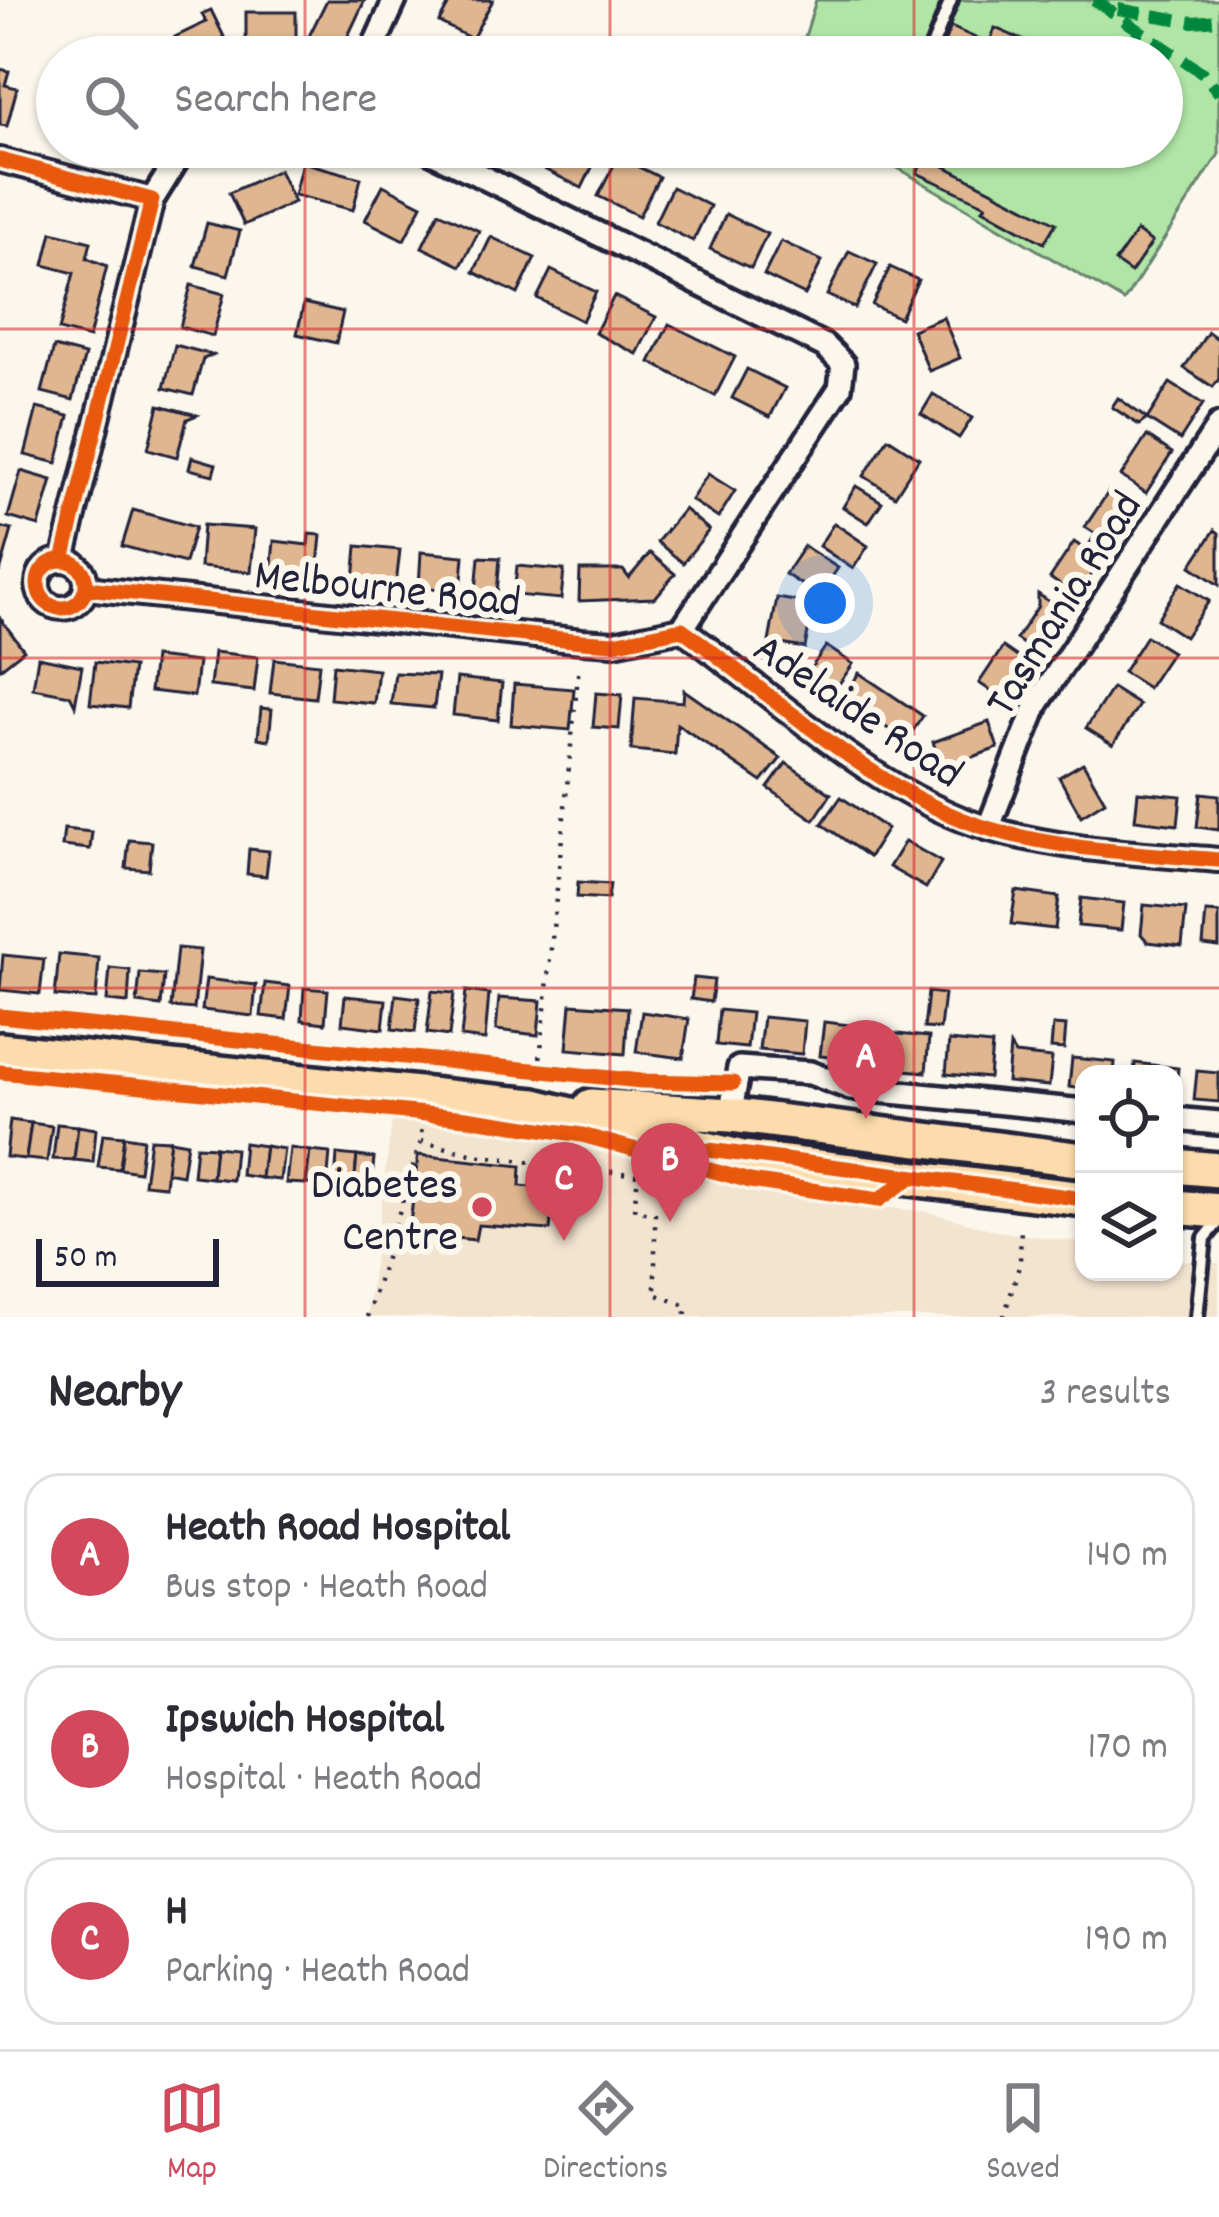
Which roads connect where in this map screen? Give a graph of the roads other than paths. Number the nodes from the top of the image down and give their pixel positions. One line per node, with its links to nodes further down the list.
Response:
1 (395, 0): 3 (street)
2 (951, 0): 4 (lane)
3 (379, 36)
4 (936, 36)
5 (0, 160): 8 (street)
6 (172, 168): 8 (street, Melbourne Road)
7 (465, 168): 12 (street)
8 (152, 200): 10 (street, Melbourne Road)
9 (1219, 425): 13 (street, Tasmania Road)
10 (63, 560): 11 (street); 11 (street, Melbourne Road)
11 (86, 588): 12 (street, Melbourne Road)
12 (682, 628): 13 (street, Adelaide Road)
13 (988, 829): 14 (street, Adelaide Road)
14 (1219, 860)
15 (0, 1050): 17 (main road)
16 (731, 1108): 17 (main road); 18 (street); 21 (main road)
17 (553, 1109): 22 (main road)
18 (1075, 1110)
19 (1183, 1120): 20 (street)
20 (1219, 1124)
21 (1075, 1159)
22 (1075, 1198)
23 (1219, 1221): 24 (lane)
24 (1197, 1317)

